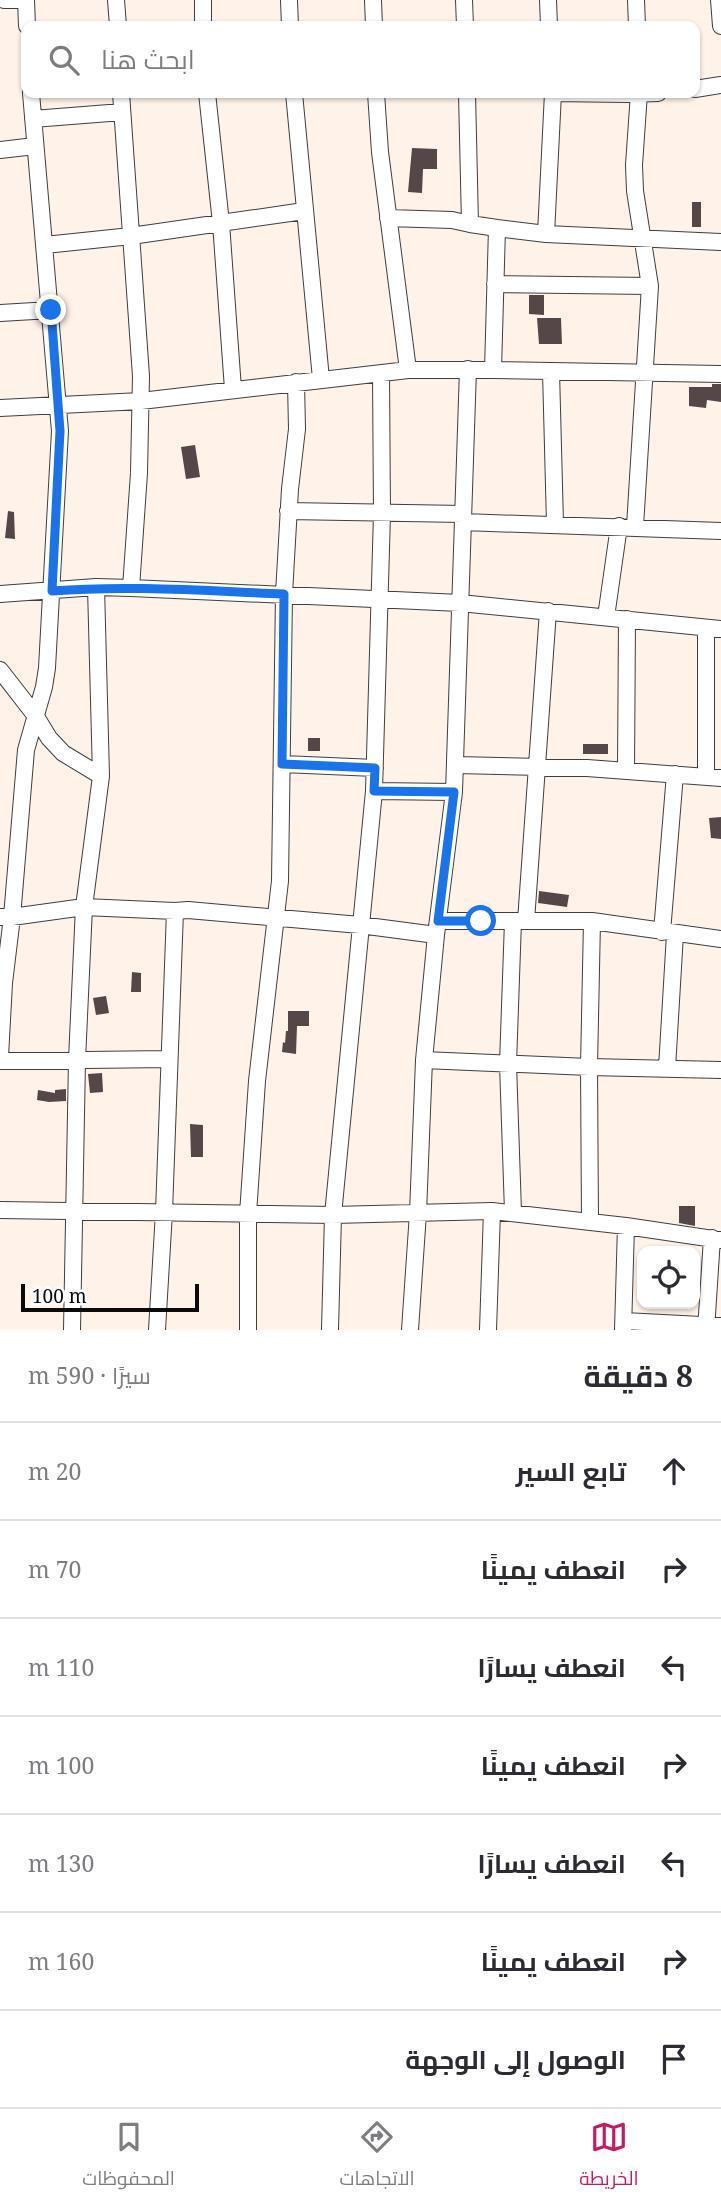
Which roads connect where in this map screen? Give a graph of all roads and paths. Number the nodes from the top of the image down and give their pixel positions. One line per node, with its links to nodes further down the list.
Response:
1 (4, 0): 2 (street)
2 (26, 0): 11 (street)
3 (116, 0): 12 (street)
4 (202, 0): 13 (street)
5 (289, 0): 14 (street)
6 (373, 0): 15 (street)
7 (464, 0): 16 (street)
8 (548, 0): 17 (street)
9 (636, 0): 18 (street)
10 (719, 0): 19 (street)
11 (27, 21)
12 (118, 21)
13 (204, 21)
14 (290, 21)
15 (374, 21)
16 (465, 21)
17 (549, 21)
18 (637, 21)
19 (721, 26)
20 (721, 85): 21 (street)
21 (700, 88)
22 (31, 98): 31 (street)
23 (121, 98): 30 (street)
24 (208, 98): 36 (street)
25 (294, 98): 34 (street)
26 (376, 98): 35 (street)
27 (467, 98): 37 (street)
28 (553, 98): 39 (street)
29 (639, 98): 41 (street)
30 (122, 112): 31 (street); 40 (street)
31 (33, 118): 32 (street)
32 (35, 146): 33 (street); 43 (street)
33 (0, 149)
34 (304, 211): 36 (street); 55 (street)
35 (388, 218): 37 (street); 49 (street)
36 (221, 223): 40 (street); 57 (street)
37 (470, 223): 38 (street)
38 (497, 228): 39 (street); 44 (street)
39 (546, 233): 41 (street)
40 (131, 236): 43 (street); 58 (street)
41 (642, 239): 42 (street); 45 (street)
42 (721, 242)
43 (45, 245): 46 (street)
44 (495, 284): 45 (street); 50 (street)
45 (650, 286): 52 (street)
46 (51, 310): 47 (street); 59 (street)
47 (0, 313)
48 (468, 369): 49 (street); 50 (street); 63 (street)
49 (408, 370): 53 (street)
50 (493, 370): 51 (street)
51 (551, 371): 52 (street); 64 (street)
52 (646, 372): 54 (street); 65 (street)
53 (381, 373): 55 (street); 62 (street)
54 (721, 374)
55 (321, 379): 56 (street)
56 (296, 382): 57 (street); 61 (street)
57 (233, 389): 58 (street)
58 (141, 401): 59 (street); 68 (street)
59 (59, 406): 60 (street); 69 (street)
60 (0, 408)
61 (289, 511): 62 (street); 71 (street)
62 (382, 514): 63 (street); 72 (street)
63 (463, 518): 64 (street); 73 (street)
64 (555, 524): 65 (street)
65 (627, 526): 66 (street); 75 (street)
66 (721, 531)
67 (96, 587): 68 (street); 69 (street); 86 (street)
68 (131, 588): 71 (street)
69 (52, 591): 70 (street); 79 (street)
70 (0, 594)
71 (284, 594): 72 (street); 80 (street)
72 (378, 598): 73 (street); 83 (street)
73 (460, 603): 74 (street); 81 (street)
74 (548, 611): 75 (street); 82 (street)
75 (606, 617): 76 (street)
76 (627, 619): 77 (street); 84 (street)
77 (714, 629): 87 (street)
78 (0, 670): 79 (street)
79 (35, 716): 86 (street); 92 (street)
80 (282, 764): 83 (street); 93 (street)
81 (456, 765): 82 (street); 89 (street)
82 (538, 767): 84 (street); 94 (street)
83 (375, 768): 88 (street)
84 (626, 771): 85 (street)
85 (675, 774): 87 (street); 98 (street)
86 (101, 776): 90 (street)
87 (713, 777)
88 (374, 791): 89 (street); 96 (street)
89 (454, 792): 97 (street)
90 (84, 907): 91 (street); 92 (street); 102 (street)
91 (175, 911): 93 (street); 101 (street)
92 (6, 917): 100 (street)
93 (277, 918): 96 (street); 114 (street)
94 (519, 921): 95 (street); 97 (street); 104 (street)
95 (592, 921): 98 (street); 105 (street)
96 (360, 925): 97 (street); 115 (street)
97 (437, 928): 103 (street)
98 (668, 933): 99 (street); 106 (street)
99 (721, 939)
100 (0, 1059): 102 (street)
101 (169, 1059): 102 (street); 110 (street)
102 (77, 1060): 112 (street)
103 (424, 1060): 104 (street); 113 (street)
104 (508, 1064): 105 (street); 111 (street)
105 (589, 1067): 106 (street); 116 (street)
106 (667, 1068): 107 (street)
107 (721, 1070)
108 (0, 1210): 112 (street)
109 (492, 1211): 111 (street); 113 (street); 126 (street)
110 (164, 1212): 112 (street); 114 (street); 122 (street)
111 (513, 1212): 116 (street)
112 (75, 1213): 121 (street)
113 (418, 1213): 115 (street); 125 (street)
114 (248, 1214): 115 (street); 123 (street)
115 (333, 1215): 124 (street)
116 (590, 1222): 117 (street)
117 (626, 1226): 118 (street); 119 (street)
118 (717, 1239): 120 (street)
119 (624, 1326): 120 (street)
120 (711, 1327)
121 (72, 1330)
122 (158, 1330)
123 (248, 1330)
124 (330, 1330)
125 (410, 1330)
126 (488, 1330)

